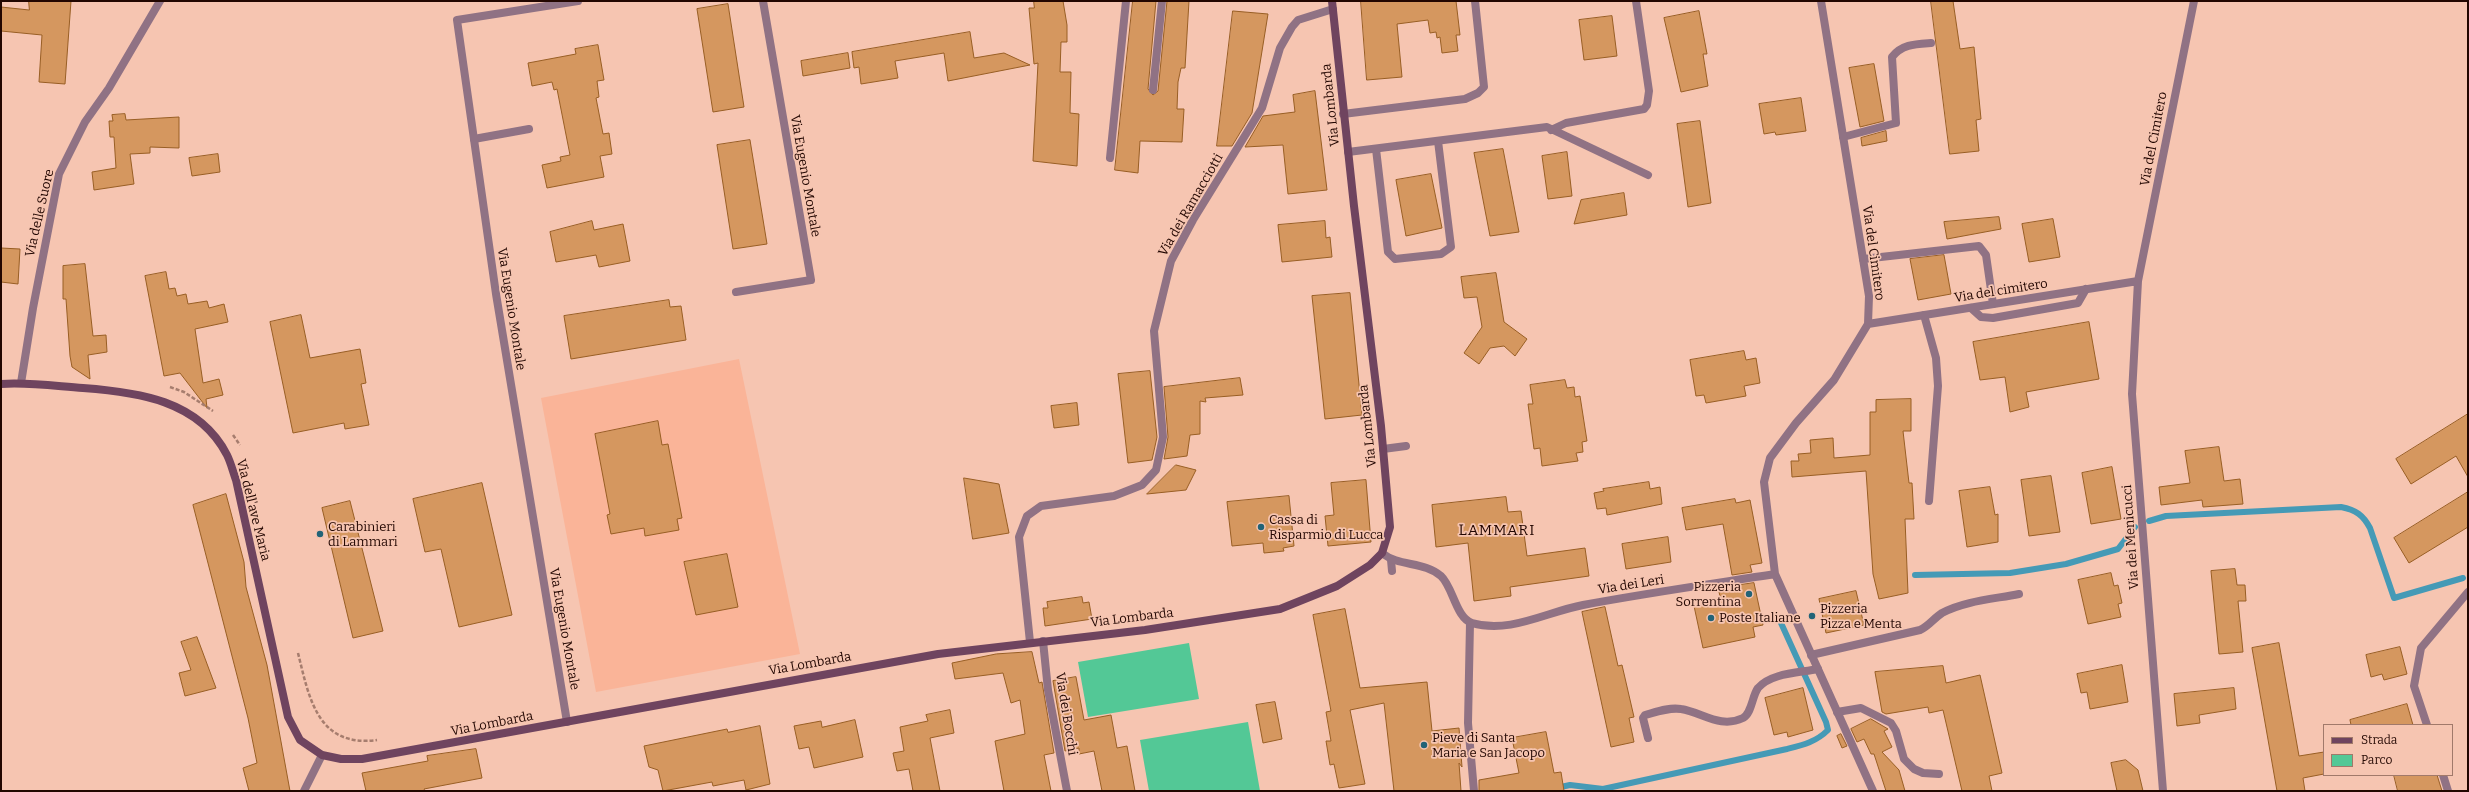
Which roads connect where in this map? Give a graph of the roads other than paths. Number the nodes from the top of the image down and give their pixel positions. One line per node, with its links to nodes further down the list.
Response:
1 (160, 1): 31 (street, Via delle Suore)
2 (578, 1): 17 (street, Via Eugenio Montale)
3 (763, 1): 26 (street, Via Eugenio Montale)
4 (1126, 1): 21 (street)
5 (1162, 1): 12 (street)
6 (1476, 1): 13 (street)
7 (1636, 1): 15 (street)
8 (1820, 1): 16 (street, Via del Cimitero)
9 (2194, 1): 24 (street, Via del Cimitero)
10 (1332, 5): 13 (street, Via Lombarda); 44 (street, Via dei Ramacciotti)
11 (1931, 43): 16 (street)
12 (1152, 90)
13 (1344, 114): 20 (street, Via Lombarda)
14 (529, 129): 17 (street)
15 (1551, 130): 18 (street); 22 (street)
16 (1843, 137): 23 (street, Via del Cimitero)
17 (474, 139): 48 (street, Via Eugenio Montale)
18 (1438, 141): 19 (street); 19 (street)
19 (1376, 149): 20 (street)
20 (1348, 152): 34 (street, Via Lombarda)
21 (1110, 158)
22 (1648, 175)
23 (1863, 259): 27 (street); 30 (street, Via del Cimitero)
24 (2138, 281): 25 (street, Via del cimitero); 58 (street, Via dei Menicucci)
25 (2086, 289): 27 (street, Via del cimitero); 28 (street)
26 (736, 292)
27 (1993, 304): 28 (street, Via del cimitero)
28 (1971, 308): 29 (street, Via del cimitero)
29 (1924, 315): 30 (street, Via del cimitero); 35 (street)
30 (1868, 324): 39 (street, Via del Cimitero)
31 (21, 383): 32 (street, Via dell'ave Maria); 51 (street, Via dell'ave Maria)
32 (1, 384)
33 (1406, 446): 34 (street)
34 (1383, 449): 36 (street, Via Lombarda)
35 (1929, 501)
36 (1382, 554): 37 (street); 43 (street, Via Lombarda)
37 (1391, 560): 38 (street); 42 (street)
38 (1392, 571)
39 (1775, 574): 42 (street, Via dei Leri); 45 (street)
40 (2468, 592): 49 (street)
41 (2018, 594): 45 (street)
42 (1470, 623): 56 (street)
43 (1043, 641): 44 (street, Via Lombarda); 55 (street, Via dei Bocchi)
44 (1030, 642): 48 (street, Via Lombarda)
45 (1811, 655): 46 (street)
46 (1818, 669): 47 (street); 50 (street)
47 (1837, 712): 52 (street); 57 (street)
48 (567, 722): 51 (street, Via Lombarda)
49 (2426, 724)
50 (1648, 738)
51 (322, 755): 54 (street)
52 (1939, 774)
53 (2443, 776): 59 (street)
54 (304, 791)
55 (1067, 791)
56 (1474, 791)
57 (1873, 791)
58 (2163, 791)
59 (2448, 791)

